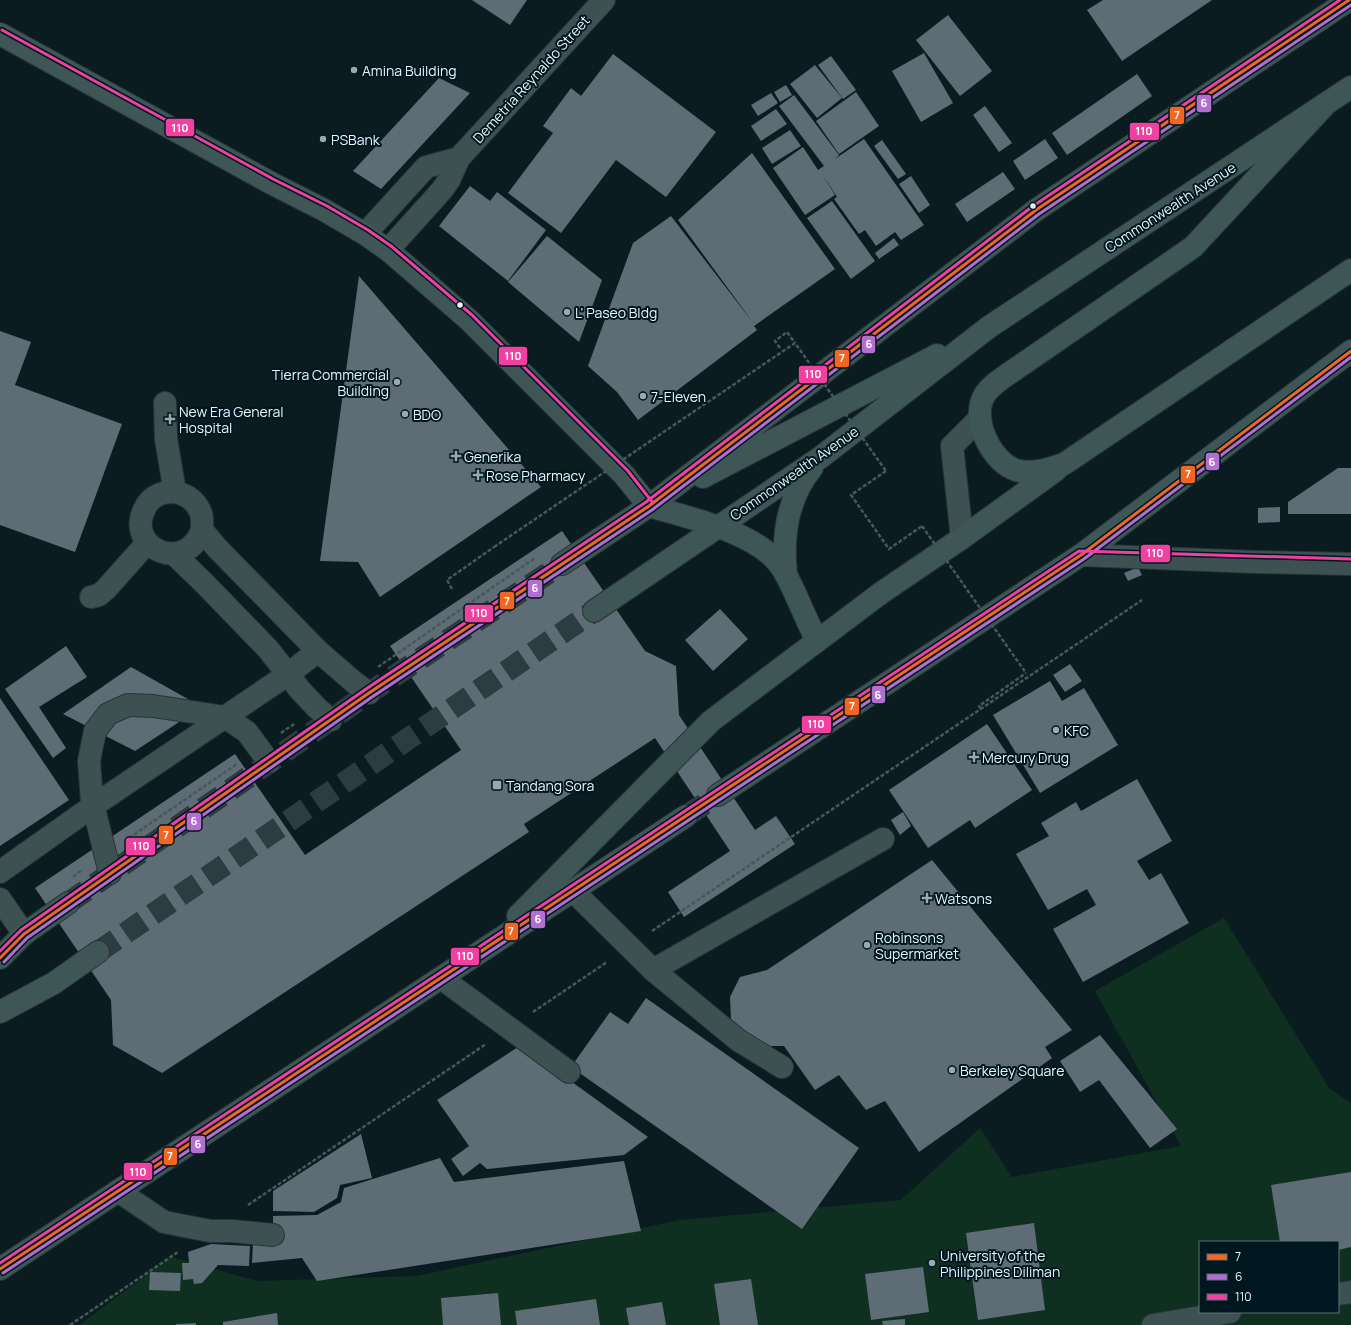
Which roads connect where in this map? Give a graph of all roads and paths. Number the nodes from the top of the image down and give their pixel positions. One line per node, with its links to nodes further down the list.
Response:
1 (604, 0): 6 (street, Demetria Reynaldo Street)
2 (1349, 0): 19 (main road, Commonwealth Avenue)
3 (0, 34): 7 (main road)
4 (1351, 87): 5 (main road, Commonwealth Avenue)
5 (1324, 106): 10 (main road, Commonwealth Avenue); 15 (main road)
6 (459, 158): 7 (street); 8 (street, Demetria Reynaldo Street)
7 (365, 234): 8 (main road)
8 (388, 250): 19 (main road)
9 (1351, 270): 17 (main road)
10 (989, 327): 16 (main road, Commonwealth Avenue); 19 (main road, Commonwealth Avenue)
11 (795, 343): 12 (path); 29 (path, bridge); 36 (path, bridge)
12 (780, 348)
13 (1351, 352): 25 (main road)
14 (165, 403): 18 (street)
15 (980, 418): 17 (main road); 22 (street)
16 (821, 457): 21 (main road, Commonwealth Avenue); 28 (main road)
17 (1064, 464): 22 (main road)
18 (175, 492): 20 (street); 23 (street)
19 (649, 506): 21 (main road); 26 (main road, Commonwealth Avenue)
20 (202, 530): 24 (street); 33 (street)
21 (709, 532): 28 (main road); 31 (main road, Commonwealth Avenue)
22 (962, 538): 32 (main road)
23 (148, 543): 24 (street); 30 (street)
24 (174, 554): 34 (street)
25 (1081, 555): 27 (street); 40 (main road)
26 (562, 564)
27 (1351, 564)
28 (786, 574): 32 (main road)
29 (452, 590)
30 (91, 597)
31 (594, 611)
32 (817, 641): 50 (main road)
33 (318, 651): 34 (street); 35 (street)
34 (288, 675): 37 (street); 38 (street)
35 (369, 693)
36 (981, 709)
37 (225, 717): 39 (street); 41 (street); 41 (street)
38 (332, 720)
39 (269, 762)
40 (718, 795)
41 (93, 806): 44 (street); 45 (street)
42 (686, 816): 46 (main road)
43 (883, 839): 53 (street)
44 (0, 872)
45 (110, 874)
46 (573, 891): 50 (main road); 53 (street)
47 (0, 899): 49 (street)
48 (68, 903): 49 (main road)
49 (24, 934): 52 (main road)
50 (486, 949): 54 (main road)
51 (98, 952): 55 (main road)
52 (0, 958)
53 (654, 970): 56 (street)
54 (441, 978): 57 (street); 58 (main road)
55 (0, 1012)
56 (782, 1067)
57 (569, 1072)
58 (118, 1191): 59 (street); 60 (main road)
59 (273, 1235)
60 (0, 1269)
61 (1351, 1292): 62 (street)
62 (1339, 1294)
63 (1224, 1313): 64 (street)
64 (1153, 1325)

